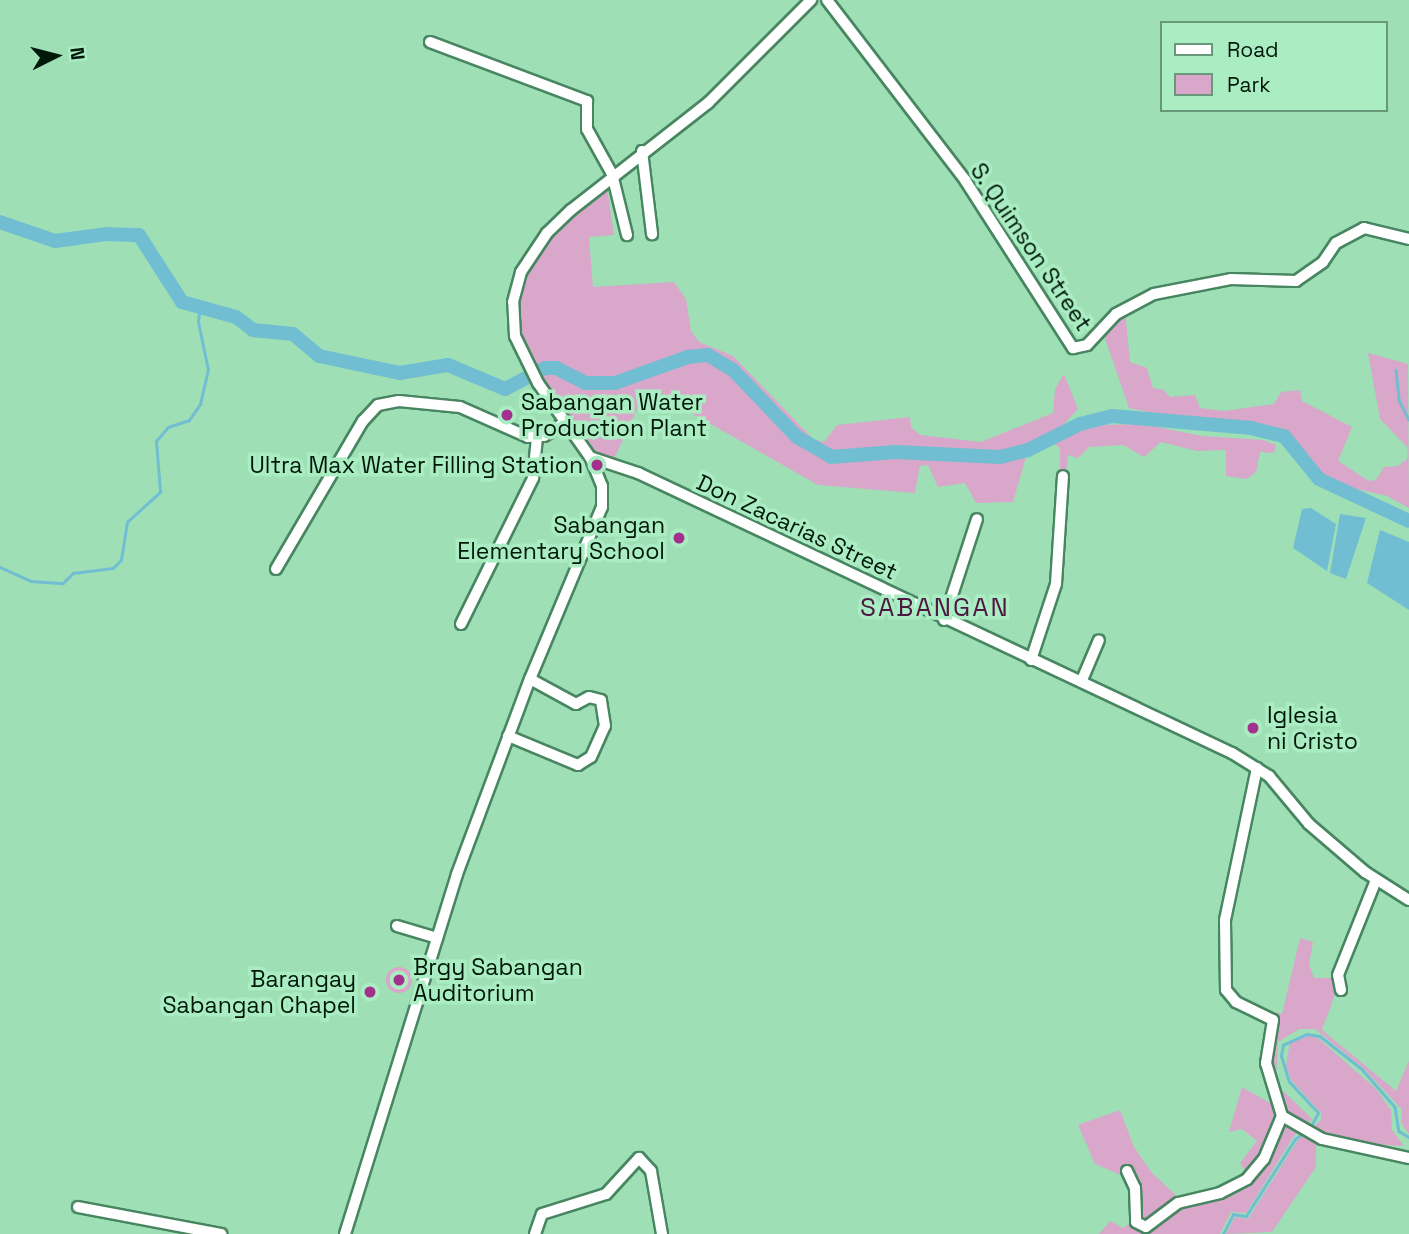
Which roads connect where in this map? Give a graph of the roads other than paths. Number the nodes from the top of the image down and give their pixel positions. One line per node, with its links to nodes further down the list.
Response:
1 (811, 0): 4 (street)
2 (827, 0): 8 (street, S. Quimson Street)
3 (430, 42): 5 (street)
4 (642, 151): 5 (street); 6 (street)
5 (612, 174): 7 (street); 9 (street)
6 (652, 233)
7 (627, 235)
8 (1409, 239)
9 (567, 422): 10 (street); 11 (street)
10 (537, 438): 14 (street); 16 (street)
11 (590, 457): 15 (street, Don Zacarias Street); 19 (street)
12 (1063, 476): 18 (street)
13 (977, 519): 15 (street)
14 (276, 569)
15 (944, 620): 18 (street, Don Zacarias Street)
16 (461, 624)
17 (1099, 640): 20 (street)
18 (1031, 660): 20 (street, Don Zacarias Street)
19 (530, 679): 21 (street); 21 (street)
20 (1082, 680): 22 (street, Don Zacarias Street)
21 (508, 736): 26 (street)
22 (1257, 768): 23 (street, Don Zacarias Street); 28 (street)
23 (1376, 880): 24 (street, Don Zacarias Street); 27 (street)
24 (1409, 900)
25 (397, 926): 26 (street)
26 (437, 938): 34 (street)
27 (1341, 990)
28 (1282, 1116): 29 (street); 30 (street)
29 (1409, 1158)
30 (1127, 1171)
31 (78, 1207): 32 (street)
32 (214, 1234): 33 (street)
33 (222, 1234)
34 (345, 1234)
35 (535, 1234): 36 (street)
36 (662, 1234)

